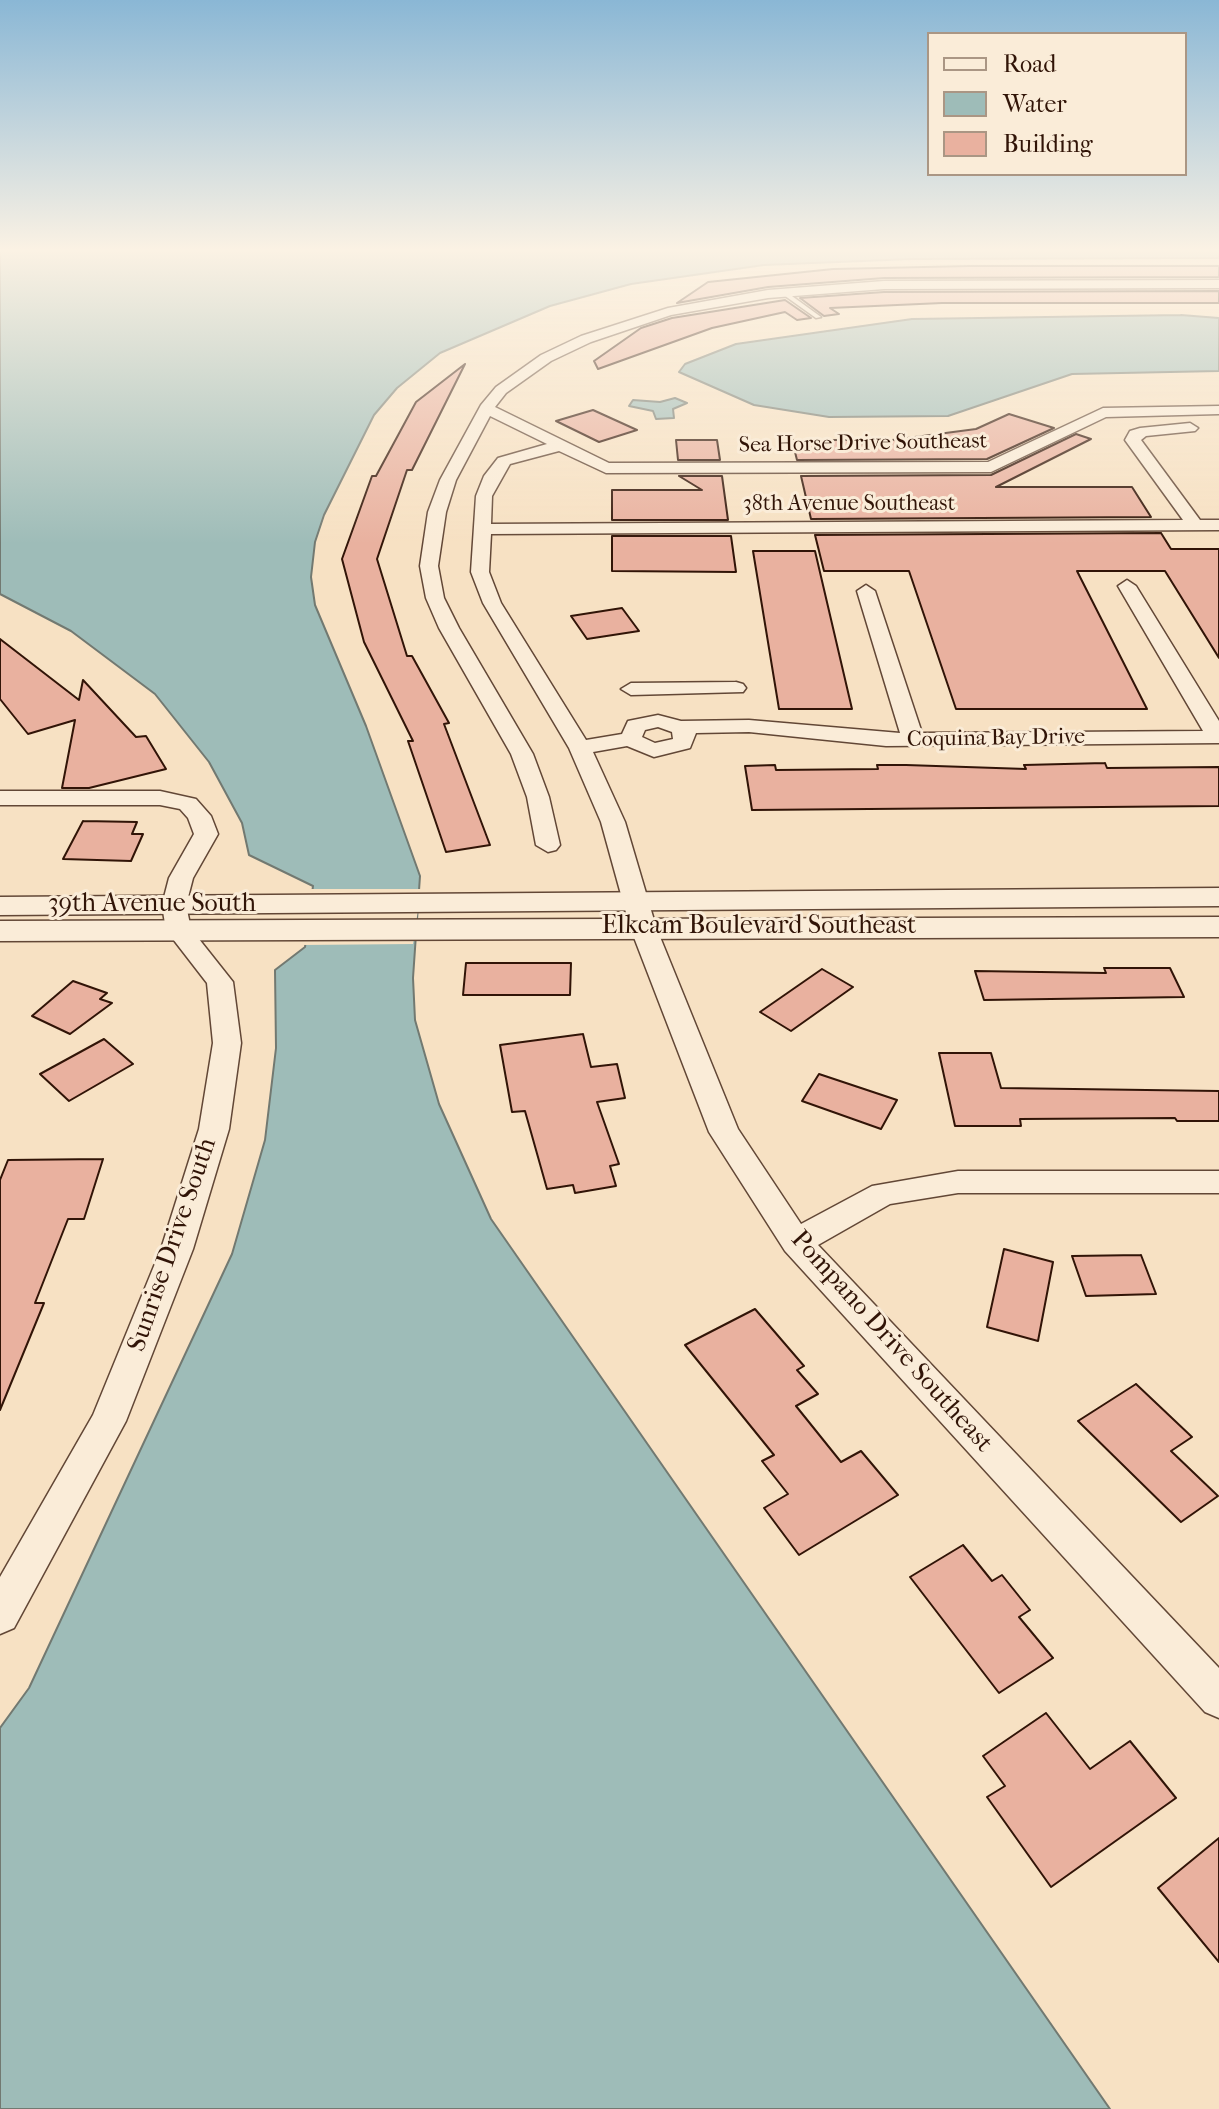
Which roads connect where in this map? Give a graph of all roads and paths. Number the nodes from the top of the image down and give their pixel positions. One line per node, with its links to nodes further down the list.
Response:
1 (570, 347): 2 (street)
2 (486, 408): 5 (street); 20 (street)
3 (1219, 410): 5 (street, Sea Horse Drive Southeast)
4 (1205, 428): 7 (street)
5 (550, 439): 6 (street); 6 (street, Pompano Drive Southeast)
6 (504, 461): 9 (street, Pompano Drive Southeast)
7 (1195, 525): 8 (street, 38th Avenue Southeast); 9 (street, 38th Avenue Southeast)
8 (1219, 525)
9 (480, 529): 18 (street, Pompano Drive Southeast)
10 (1127, 586): 16 (street)
11 (866, 591): 17 (street)
12 (681, 688): 13 (street); 14 (street); 15 (street)
13 (736, 688)
14 (631, 689)
15 (680, 730): 17 (street, Coquina Bay Drive); 18 (street, Coquina Bay Drive)
16 (1218, 737): 17 (street, Coquina Bay Drive)
17 (913, 739)
18 (580, 748): 24 (street, Pompano Drive Southeast)
19 (0, 798): 26 (street)
20 (548, 845)
21 (1219, 897): 23 (street, Elkcam Boulevard Southeast)
22 (0, 906): 26 (street, 39th Avenue South)
23 (1009, 913): 24 (street, Elkcam Boulevard Southeast); 27 (street, Elkcam Boulevard Southeast)
24 (638, 915): 25 (street, Elkcam Boulevard Southeast); 30 (street, Pompano Drive Southeast)
25 (302, 916): 26 (street, 39th Avenue South)
26 (177, 917): 28 (street, 39th Avenue South); 31 (street, Sunrise Drive South)
27 (1219, 927)
28 (0, 931)
29 (1219, 1182): 30 (street)
30 (796, 1242): 32 (street, Pompano Drive Southeast)
31 (0, 1615)
32 (1219, 1698)

